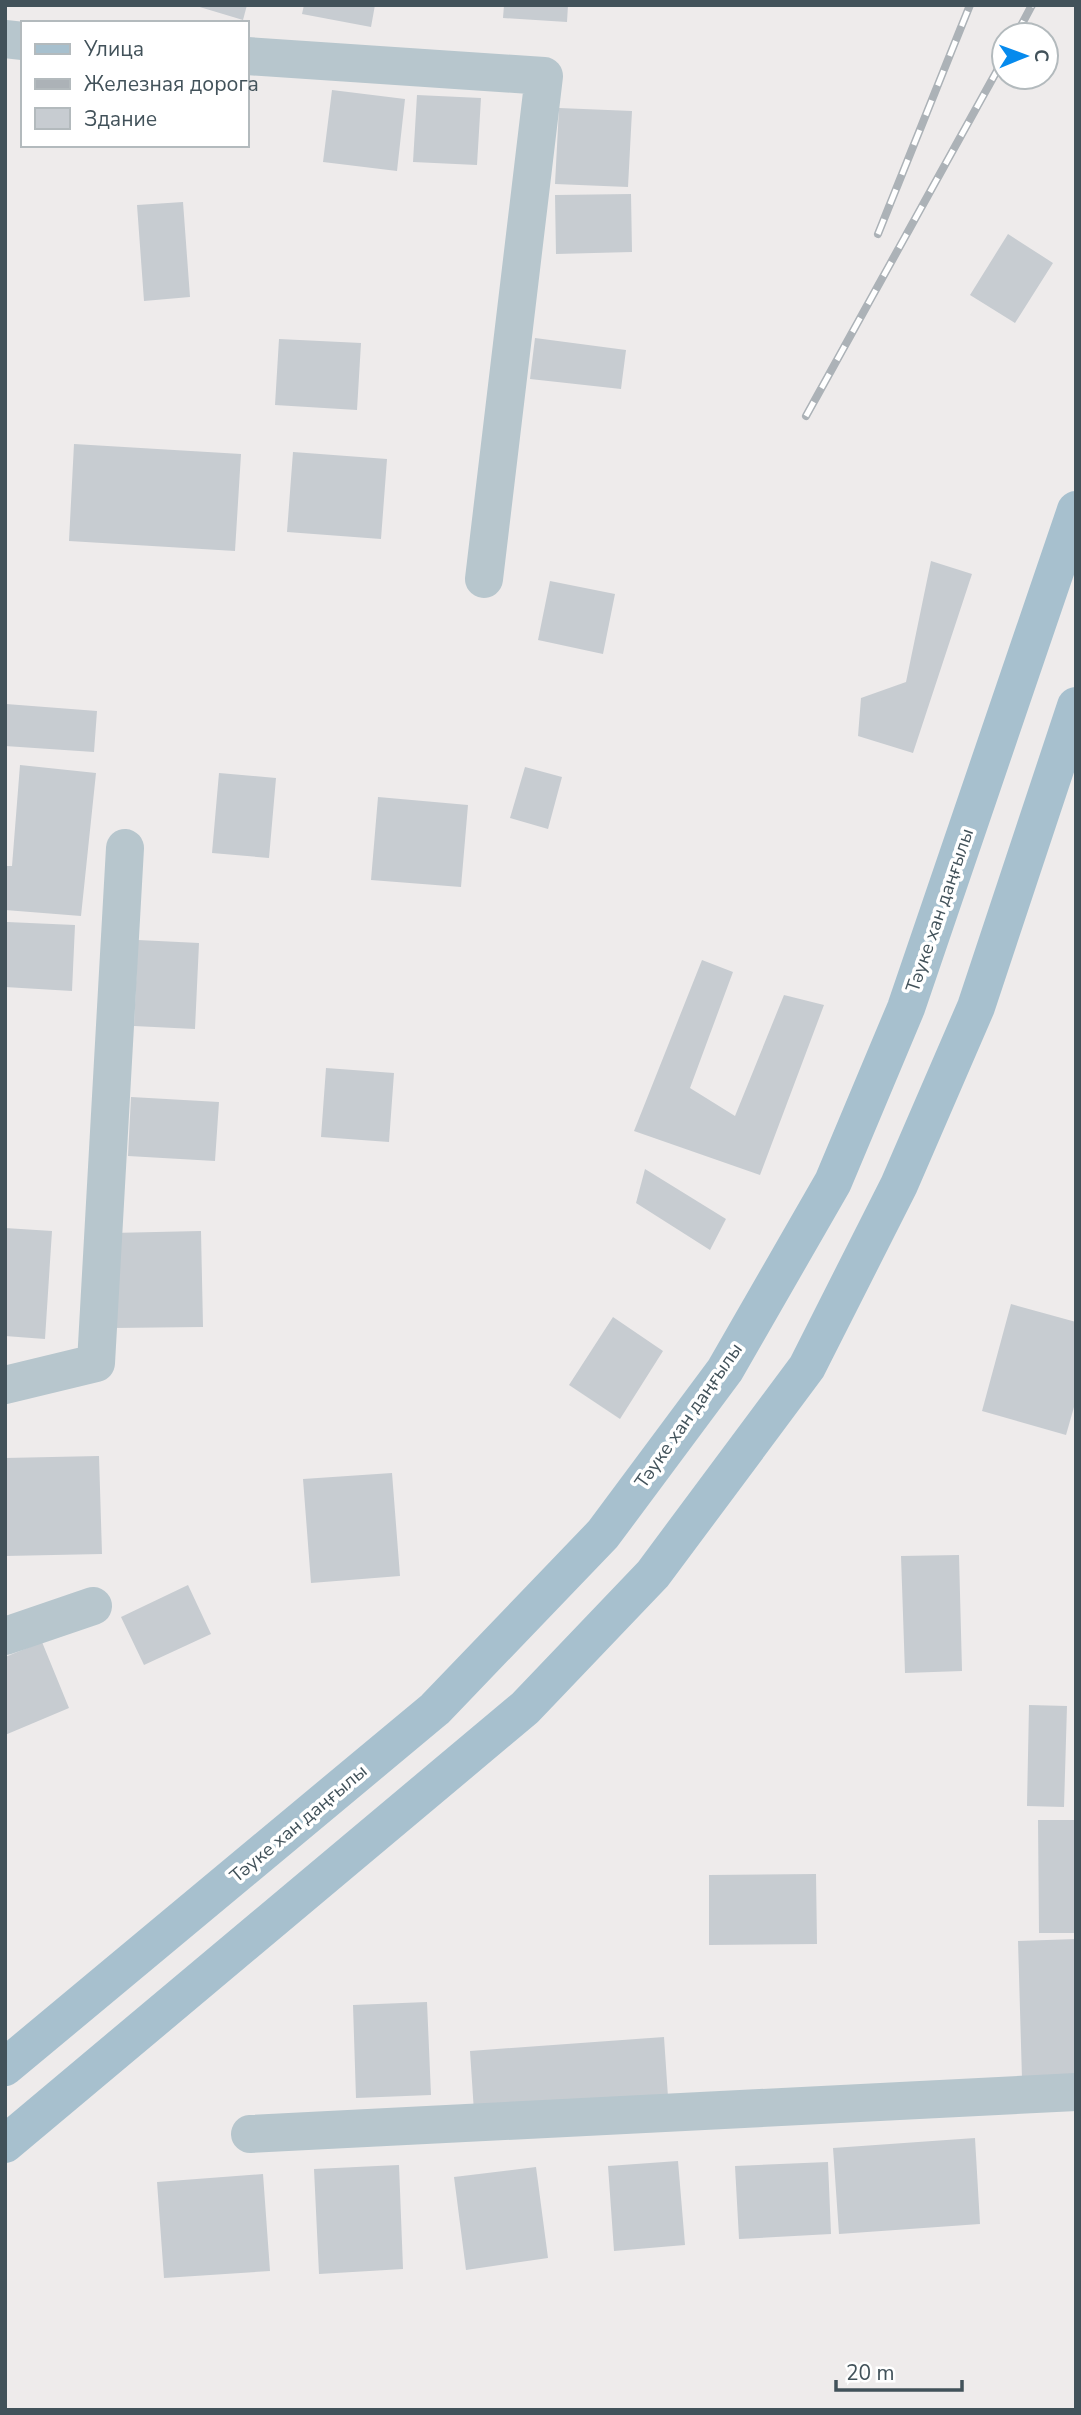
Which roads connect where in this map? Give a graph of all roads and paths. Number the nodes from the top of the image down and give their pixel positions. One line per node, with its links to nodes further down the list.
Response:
1 (248, 56): 3 (street)
2 (1076, 510): 9 (main road, Тәуке хан даңғылы)
3 (484, 579)
4 (1076, 706): 12 (main road)
5 (125, 848): 6 (street)
6 (5, 1385)
7 (93, 1606): 8 (street)
8 (5, 1636)
9 (5, 2067)
10 (1076, 2092): 11 (street)
11 (250, 2134)
12 (5, 2144)

